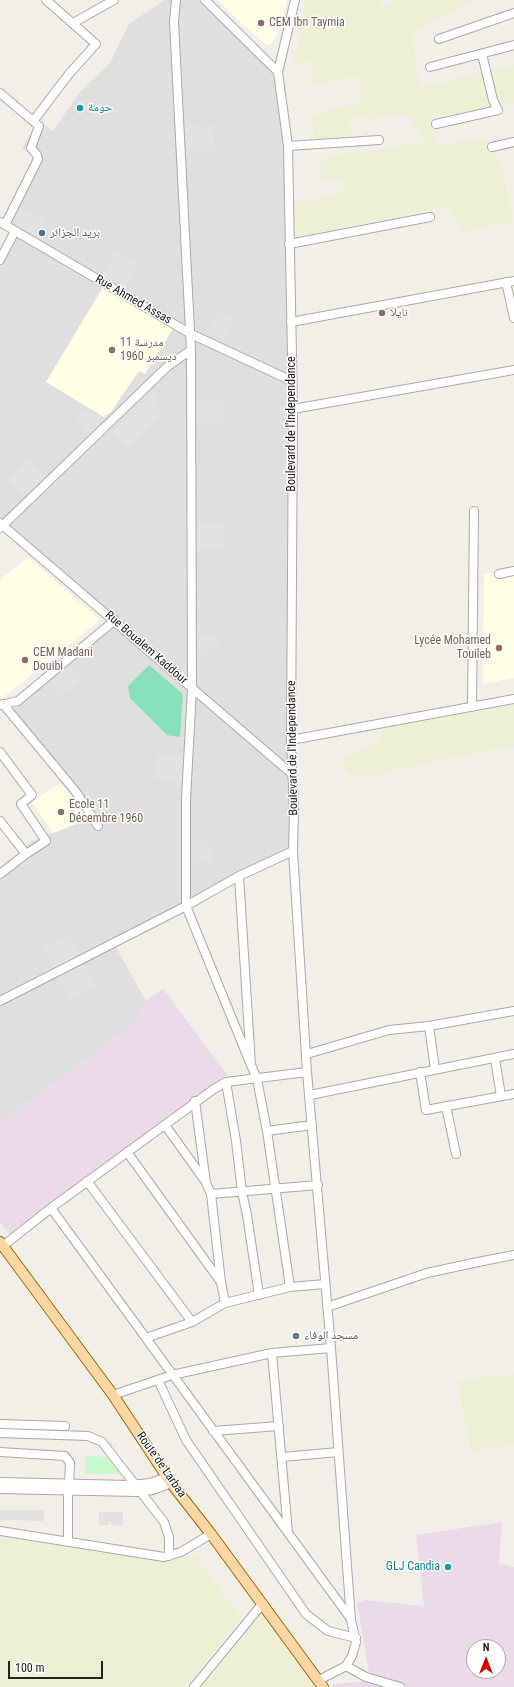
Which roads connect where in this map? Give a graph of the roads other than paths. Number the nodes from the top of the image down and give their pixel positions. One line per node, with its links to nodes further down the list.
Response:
1 (46, 0): 7 (street)
2 (114, 0): 7 (street)
3 (176, 0): 28 (street)
4 (204, 0): 12 (street)
5 (295, 0): 12 (street, Boulevard de l'Independance)
6 (514, 13): 8 (street)
7 (73, 23): 14 (street)
8 (439, 39)
9 (514, 45): 10 (street)
10 (482, 54): 11 (street); 15 (street)
11 (430, 68)
12 (278, 72): 18 (street, Boulevard de l'Independance)
13 (0, 93): 14 (street)
14 (34, 120): 21 (street)
15 (436, 124)
16 (379, 140): 18 (street)
17 (514, 142): 19 (street)
18 (288, 146): 23 (street, Boulevard de l'Independance)
19 (492, 147)
20 (430, 218): 23 (street)
21 (3, 223): 22 (street, Rue Ahmed Assas)
22 (15, 231): 24 (street); 28 (street, Rue Ahmed Assas)
23 (289, 244): 27 (street, Boulevard de l'Independance)
24 (0, 260)
25 (510, 282): 26 (street); 27 (street)
26 (514, 318)
27 (291, 322): 31 (street, Boulevard de l'Independance)
28 (191, 334): 29 (street); 31 (street, Rue Ahmed Assas)
29 (191, 350): 34 (street); 38 (street)
30 (514, 370): 32 (street)
31 (292, 381): 32 (street, Boulevard de l'Independance)
32 (293, 409): 42 (street, Boulevard de l'Independance)
33 (474, 510): 41 (street)
34 (1, 525): 37 (street, Rue Boualem Kaddour)
35 (514, 571): 36 (street)
36 (499, 574)
37 (115, 620): 38 (street, Rue Boualem Kaddour); 40 (street)
38 (192, 688): 44 (street, Rue Boualem Kaddour); 51 (street)
39 (514, 699): 41 (street)
40 (2, 705): 46 (street)
41 (472, 707): 42 (street)
42 (291, 740): 44 (street, Boulevard de l'Independance)
43 (0, 752): 48 (street)
44 (292, 774): 47 (street, Boulevard de l'Independance)
45 (0, 821): 48 (street)
46 (98, 826)
47 (293, 851): 50 (street); 55 (street, Boulevard de l'Independance)
48 (26, 854): 49 (street)
49 (0, 874)
50 (239, 876): 51 (street); 58 (street)
51 (186, 906): 52 (street); 58 (street)
52 (0, 1001)
53 (514, 1011): 54 (street)
54 (429, 1026): 55 (street); 59 (street)
55 (307, 1054): 60 (street, Boulevard de l'Independance)
56 (514, 1054): 57 (street)
57 (495, 1059): 59 (street); 66 (street)
58 (251, 1066): 62 (street)
59 (435, 1069): 61 (street)
60 (307, 1072): 62 (street); 65 (street, Boulevard de l'Independance)
61 (420, 1072): 65 (street); 68 (street)
62 (258, 1079): 63 (street); 71 (street)
63 (226, 1082): 67 (street); 78 (street)
64 (514, 1094): 66 (street)
65 (310, 1095): 70 (street, Boulevard de l'Independance)
66 (501, 1096): 68 (street)
67 (195, 1101): 69 (street); 75 (street)
68 (446, 1106): 73 (street)
69 (165, 1125): 72 (street); 75 (street)
70 (312, 1125): 71 (street); 76 (street, Boulevard de l'Independance)
71 (267, 1131): 77 (street)
72 (127, 1152): 74 (street); 83 (street)
73 (456, 1154)
74 (87, 1181): 80 (street); 89 (street)
75 (206, 1183): 79 (street)
76 (318, 1185): 77 (street); 84 (street, Boulevard de l'Independance)
77 (276, 1187): 78 (street); 85 (street)
78 (242, 1192): 79 (street); 86 (street)
79 (211, 1194): 83 (street)
80 (51, 1208): 81 (street); 90 (street)
81 (1, 1244): 95 (main road, Route de Larbaa)
82 (514, 1256): 88 (street)
83 (220, 1282): 87 (street)
84 (324, 1284): 85 (street); 88 (street, Boulevard de l'Independance)
85 (290, 1287): 86 (street)
86 (259, 1295): 87 (street)
87 (225, 1304): 89 (street)
88 (327, 1307): 91 (street, Boulevard de l'Independance)
89 (192, 1322): 90 (street)
90 (146, 1338): 93 (street)
91 (331, 1348): 92 (street); 102 (street, Boulevard de l'Independance)
92 (272, 1354): 93 (street); 98 (street)
93 (172, 1375): 94 (street); 99 (street)
94 (158, 1380): 95 (street); 116 (street)
95 (112, 1395): 104 (main road, Route de Larbaa)
96 (0, 1424): 97 (street)
97 (65, 1426)
98 (279, 1426): 99 (street); 103 (street)
99 (213, 1431): 110 (street)
100 (0, 1433): 107 (street)
101 (0, 1452): 106 (street)
102 (338, 1452): 103 (street); 115 (street, Boulevard de l'Independance)
103 (282, 1457): 110 (street)
104 (169, 1480): 107 (street); 111 (main road, Route de Larbaa)
105 (0, 1482): 106 (street)
106 (68, 1487): 107 (street); 108 (street); 112 (street)
107 (139, 1488): 113 (street)
108 (0, 1489)
109 (0, 1532): 112 (street)
110 (288, 1532): 115 (street)
111 (211, 1534): 113 (street); 114 (main road, Route de Larbaa)
112 (68, 1542): 113 (street)
113 (168, 1556)
114 (263, 1603): 118 (main road, Route de Larbaa); 119 (street)
115 (351, 1620): 116 (street)
116 (356, 1638): 117 (street)
117 (346, 1666): 118 (street); 120 (street)
118 (321, 1684)
119 (194, 1687)
120 (400, 1687)

